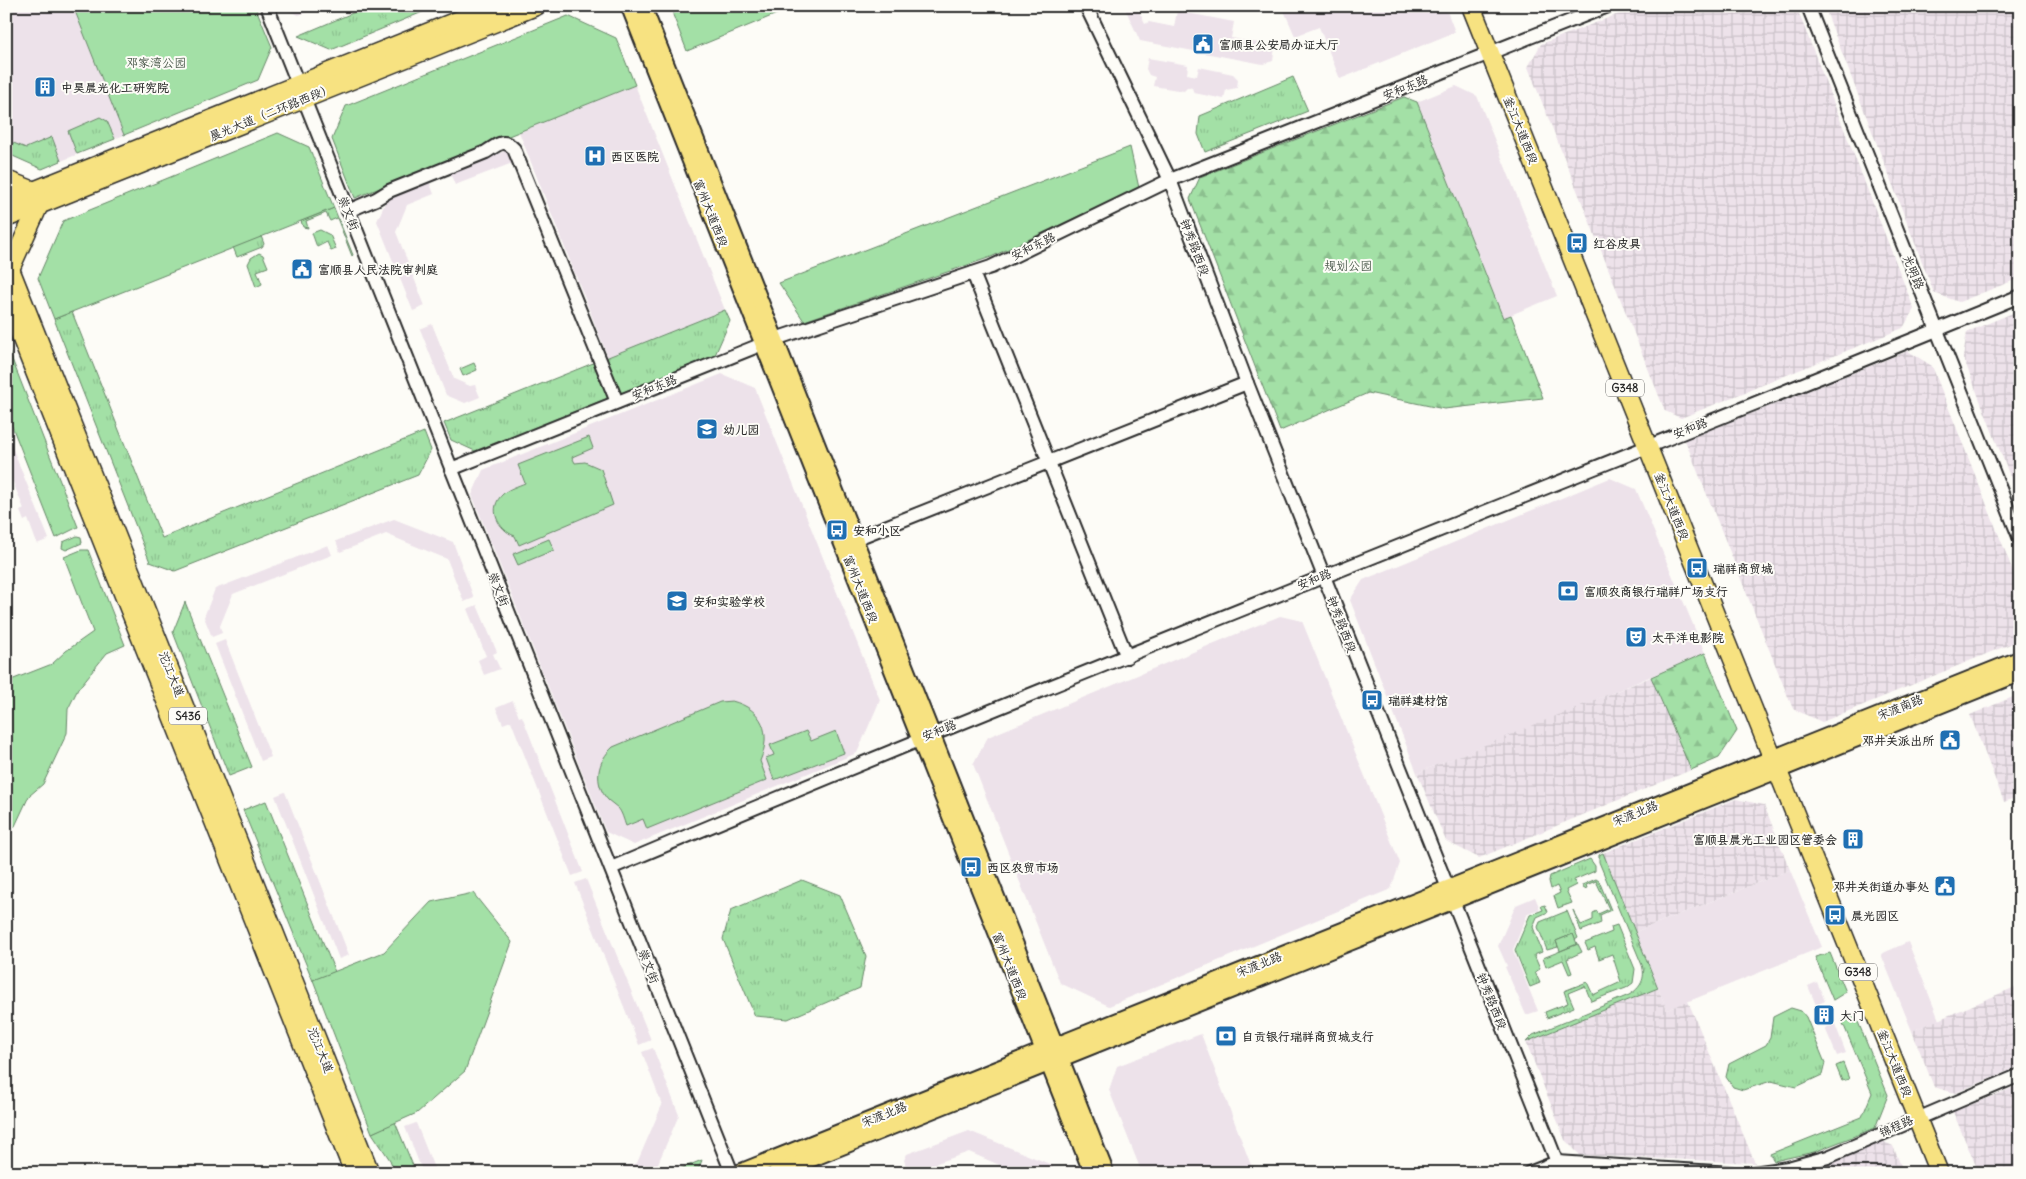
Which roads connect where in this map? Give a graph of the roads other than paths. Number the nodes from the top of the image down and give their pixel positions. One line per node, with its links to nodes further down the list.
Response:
1 (267, 6): 12 (street, 崇文街)
2 (494, 6): 12 (highway, 晨光大道（二环路西段）)
3 (536, 6): 12 (highway, 晨光大道（二环路西段）)
4 (629, 6): 24 (main road, 富州大道西段)
5 (643, 6): 24 (main road, 富州大道西段)
6 (1086, 6): 14 (street, 钟秀路西段)
7 (1471, 6): 11 (highway, 釜江大道西段 / G348)
8 (1482, 6): 11 (highway, 釜江大道西段 / G348)
9 (1608, 6): 11 (street, 安和东路)
10 (1808, 6): 23 (street, 光明路)
11 (1495, 52): 14 (street, 安和东路); 27 (highway, 釜江大道西段 / G348)
12 (301, 92): 15 (highway, 晨光大道（二环路西段）); 17 (street, 崇文街)
13 (6, 180): 15 (highway)
14 (1170, 180): 20 (street, 安和东路); 25 (street, 钟秀路西段)
15 (36, 198): 16 (highway, 晨光大道（二环路西段）); 18 (highway, 晨光大道（二环路西段）); 19 (highway)
16 (6, 202)
17 (348, 211): 26 (street); 29 (street, 崇文街)
18 (6, 218)
19 (8, 264): 45 (highway, 沱江大道 / S436)
20 (973, 273): 24 (street, 安和东路); 28 (street)
21 (2020, 296): 23 (street, 安和路)
22 (6, 299): 44 (highway, 沱江大道 / S436)
23 (1937, 330): 27 (street, 安和路); 31 (street, 光明路)
24 (769, 342): 26 (street, 安和东路); 30 (main road, 富州大道西段); 36 (main road, 富州大道西段)
25 (1247, 383): 28 (street); 32 (street, 钟秀路西段)
26 (617, 402): 29 (street, 安和东路)
27 (1652, 444): 32 (street, 安和路); 37 (highway, 釜江大道西段 / G348)
28 (1048, 462): 30 (street); 33 (street)
29 (451, 469): 38 (street, 崇文街)
30 (854, 539): 36 (main road, 富州大道西段)
31 (2020, 539)
32 (1323, 576): 33 (street, 安和路); 39 (street, 钟秀路西段)
33 (1126, 657): 36 (street, 安和路)
34 (2020, 659): 37 (main road, 宋渡南路)
35 (2020, 673): 37 (main road, 宋渡南路)
36 (926, 735): 38 (street, 安和路); 40 (main road, 富州大道西段)
37 (1779, 763): 39 (main road, 宋渡北路); 42 (highway, 釜江大道西段 / G348)
38 (611, 868): 46 (street, 崇文街)
39 (1450, 895): 40 (main road, 宋渡北路); 43 (street, 钟秀路西段)
40 (1052, 1054): 47 (main road, 宋渡北路); 48 (main road, 宋渡北路); 49 (main road, 富州大道西段); 50 (main road, 富州大道西段)
41 (2020, 1075): 42 (street, 锦程路)
42 (1921, 1115): 53 (street, 锦程路); 54 (highway, 釜江大道西段 / G348); 55 (highway, 釜江大道西段 / G348)
43 (1557, 1162): 51 (street); 52 (street)
44 (354, 1173)
45 (370, 1173)
46 (732, 1173)
47 (738, 1173)
48 (776, 1173)
49 (1092, 1173)
50 (1106, 1173)
51 (1529, 1173)
52 (1731, 1173)
53 (1753, 1173)
54 (1939, 1173)
55 (1948, 1173)

